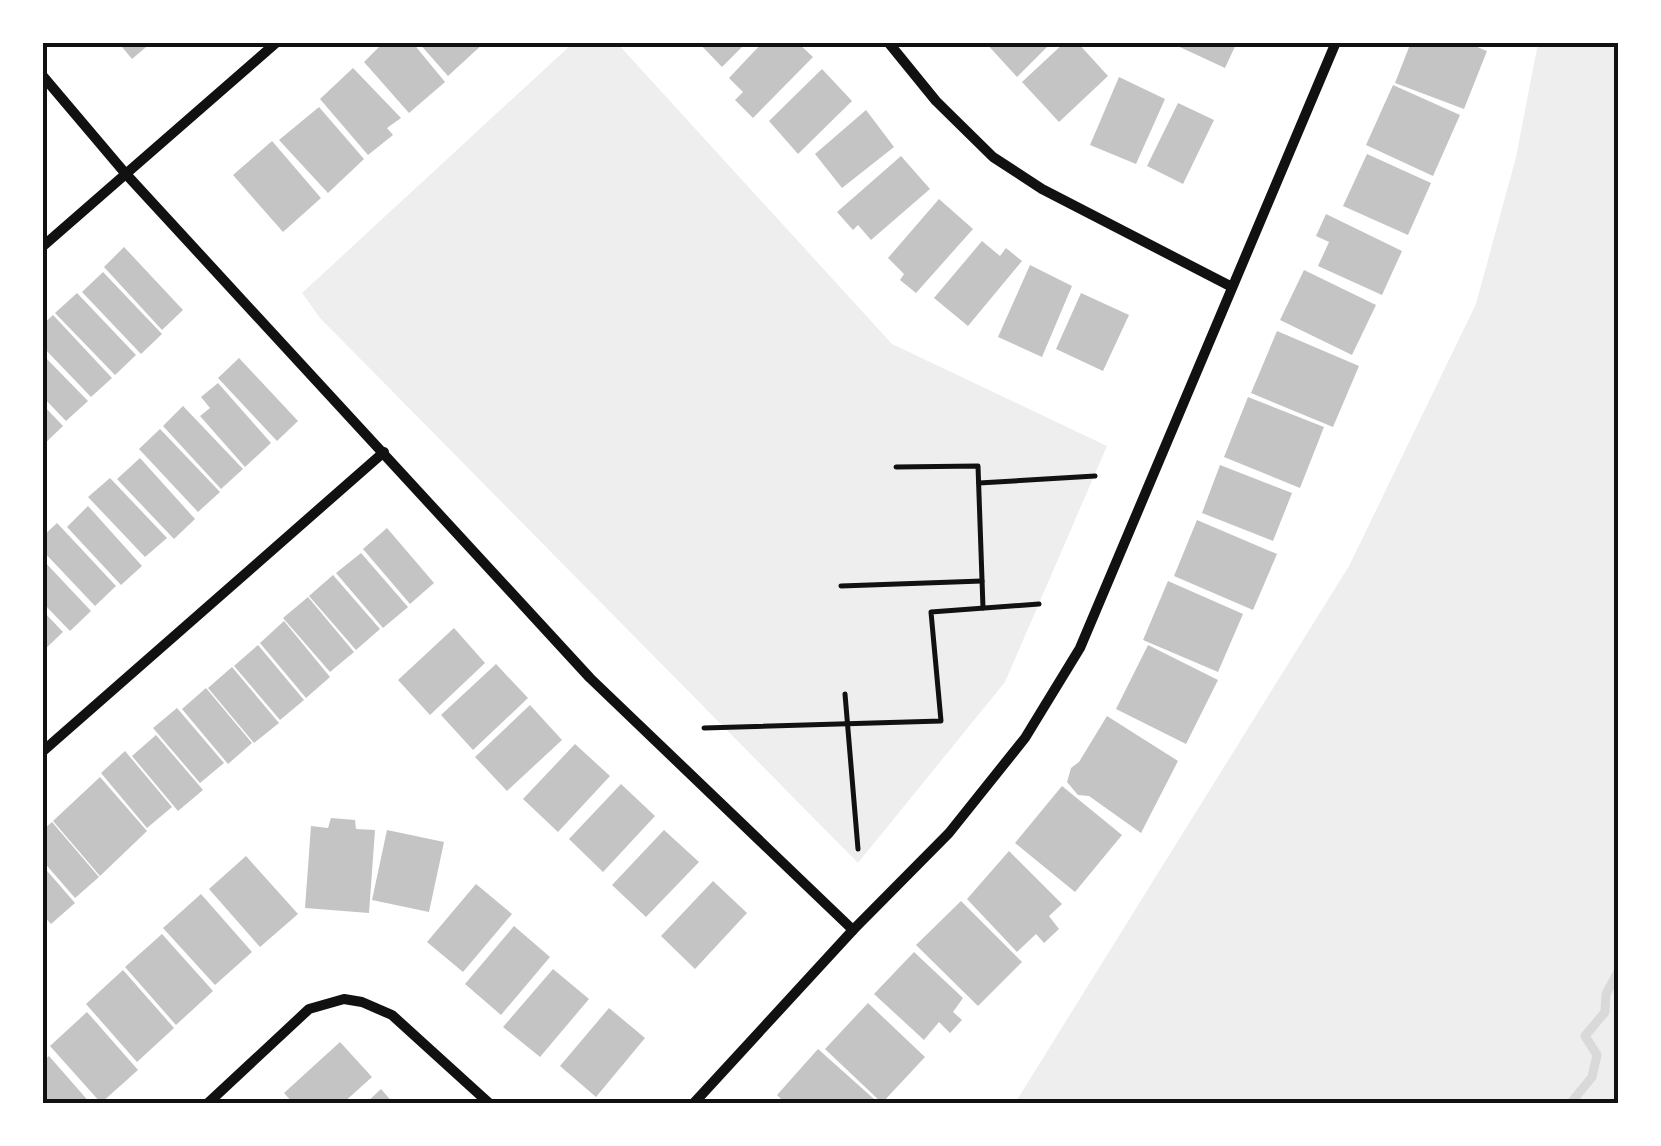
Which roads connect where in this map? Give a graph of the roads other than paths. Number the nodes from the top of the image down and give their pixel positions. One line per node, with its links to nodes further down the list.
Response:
1 (278, 42): 5 (street)
2 (888, 42): 7 (street)
3 (1336, 42): 7 (street)
4 (42, 75): 5 (street)
5 (125, 173): 6 (street); 8 (street)
6 (42, 247)
7 (1232, 286): 10 (street)
8 (384, 452): 9 (street); 10 (street)
9 (42, 752)
10 (853, 930): 13 (street)
11 (207, 1104): 12 (street)
12 (490, 1104)
13 (694, 1104)

